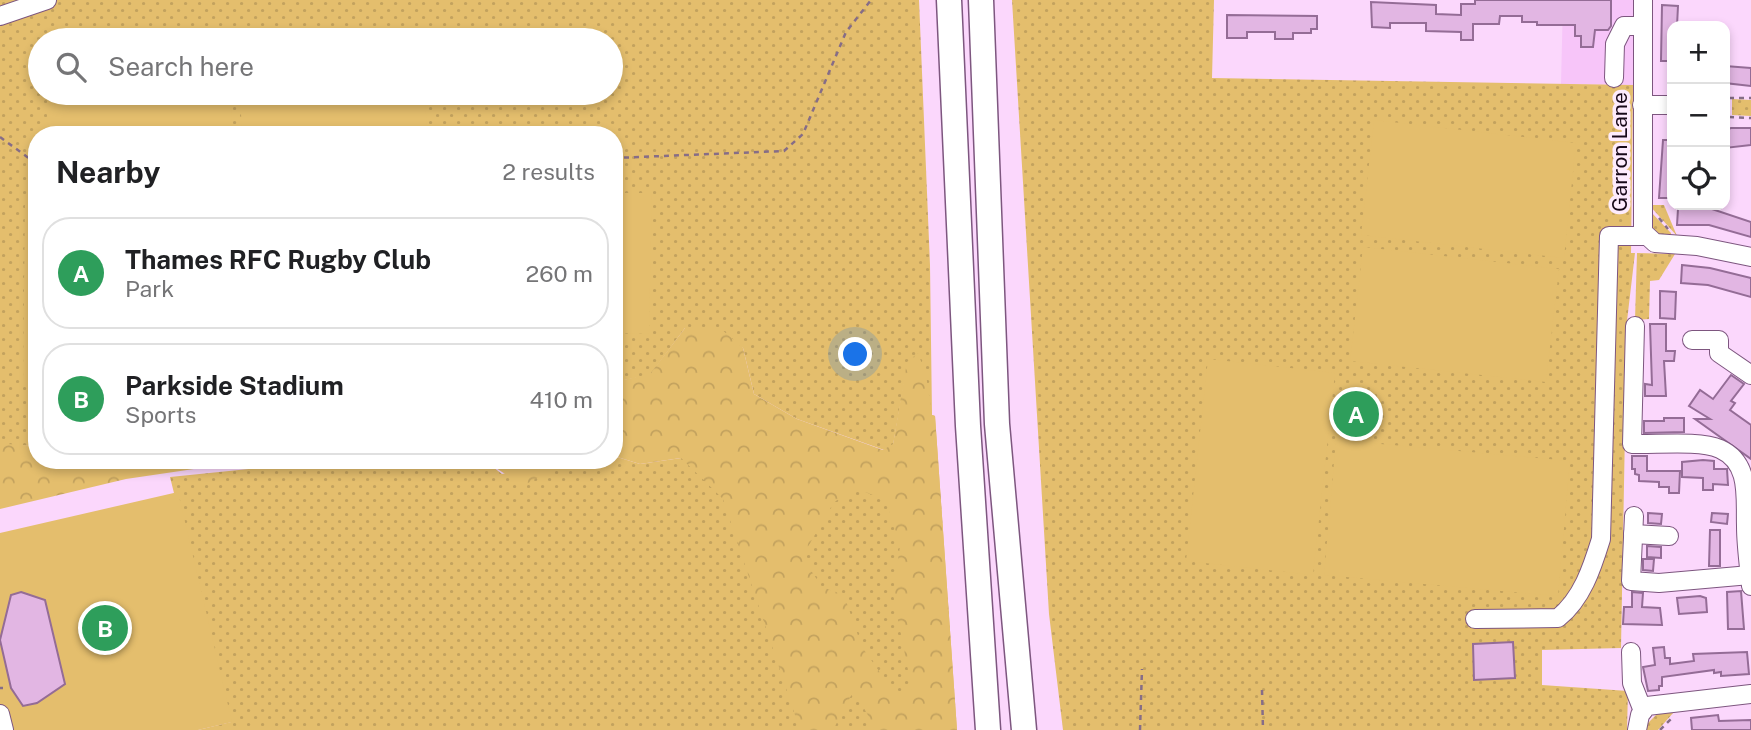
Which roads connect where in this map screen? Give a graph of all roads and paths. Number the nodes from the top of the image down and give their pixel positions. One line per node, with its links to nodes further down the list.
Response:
1 (47, 0): 6 (street)
2 (871, 0): 17 (path)
3 (949, 0): 34 (highway)
4 (981, 0): 18 (highway)
5 (1643, 0): 7 (street, Garron Lane)
6 (0, 16)
7 (1642, 26): 8 (street); 11 (street, Garron Lane)
8 (1614, 78)
9 (1730, 98): 10 (path)
10 (1751, 98)
11 (1642, 105): 12 (street); 21 (street, Garron Lane)
12 (1667, 105)
13 (1730, 117): 14 (path)
14 (1751, 118)
15 (0, 137): 16 (path)
16 (28, 158)
17 (623, 158)
18 (988, 181): 42 (highway); 43 (highway)
19 (1654, 214): 20 (path)
20 (1669, 230)
21 (1645, 236): 22 (street, Garron Lane); 31 (street)
22 (1751, 257)
23 (1635, 326): 26 (street)
24 (1692, 340): 25 (street)
25 (1751, 375)
26 (1749, 500): 30 (street)
27 (1634, 516): 28 (street)
28 (1633, 534): 29 (street); 30 (street)
29 (1669, 536)
30 (1750, 580)
31 (1475, 619)
32 (1631, 652): 37 (street)
33 (1142, 669): 44 (path)
34 (984, 687): 40 (highway); 41 (highway)
35 (1262, 690): 45 (path)
36 (1751, 694): 37 (street)
37 (1643, 711): 46 (street)
38 (0, 714): 39 (street)
39 (4, 730)
40 (977, 730)
41 (988, 730)
42 (1024, 730)
43 (1039, 730)
44 (1140, 730)
45 (1263, 730)
46 (1637, 730)

